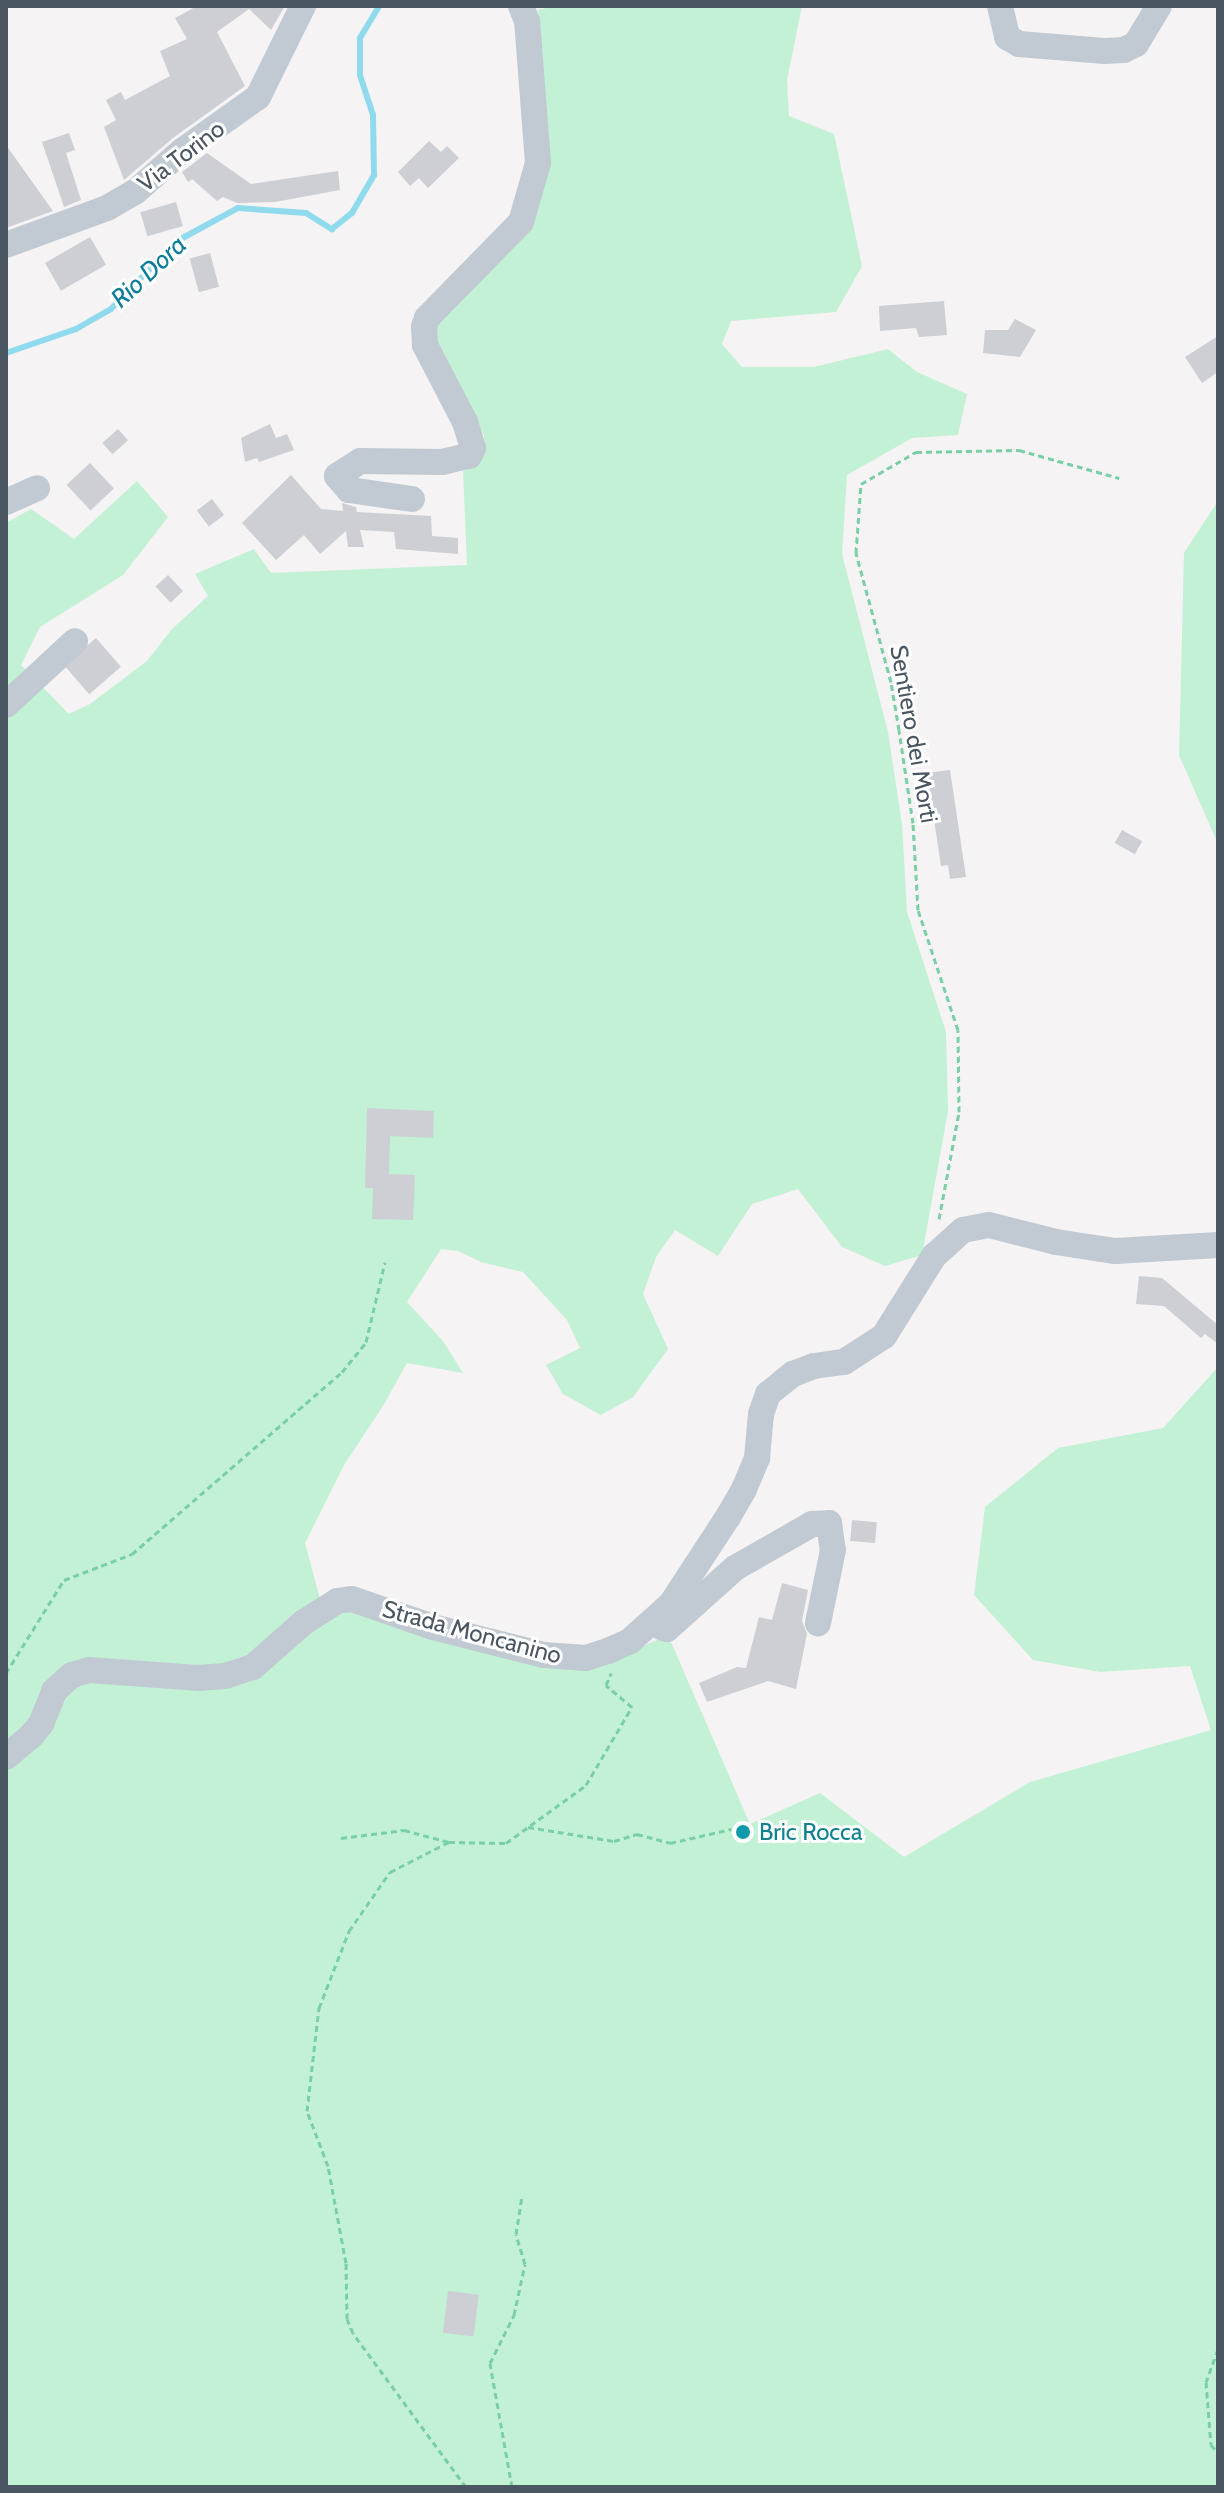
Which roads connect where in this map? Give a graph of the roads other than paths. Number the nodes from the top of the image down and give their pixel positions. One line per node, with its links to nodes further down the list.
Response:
1 (303, 6): 5 (street, Via Torino)
2 (521, 6): 7 (street)
3 (1000, 6): 4 (street)
4 (1159, 6)
5 (6, 245)
6 (37, 488): 8 (street)
7 (412, 499)
8 (6, 502)
9 (75, 641): 10 (street)
10 (6, 705)
11 (1218, 1245): 13 (street, Strada Moncanino)
12 (818, 1623): 13 (street)
13 (652, 1624): 14 (street, Strada Moncanino)
14 (6, 1757)

